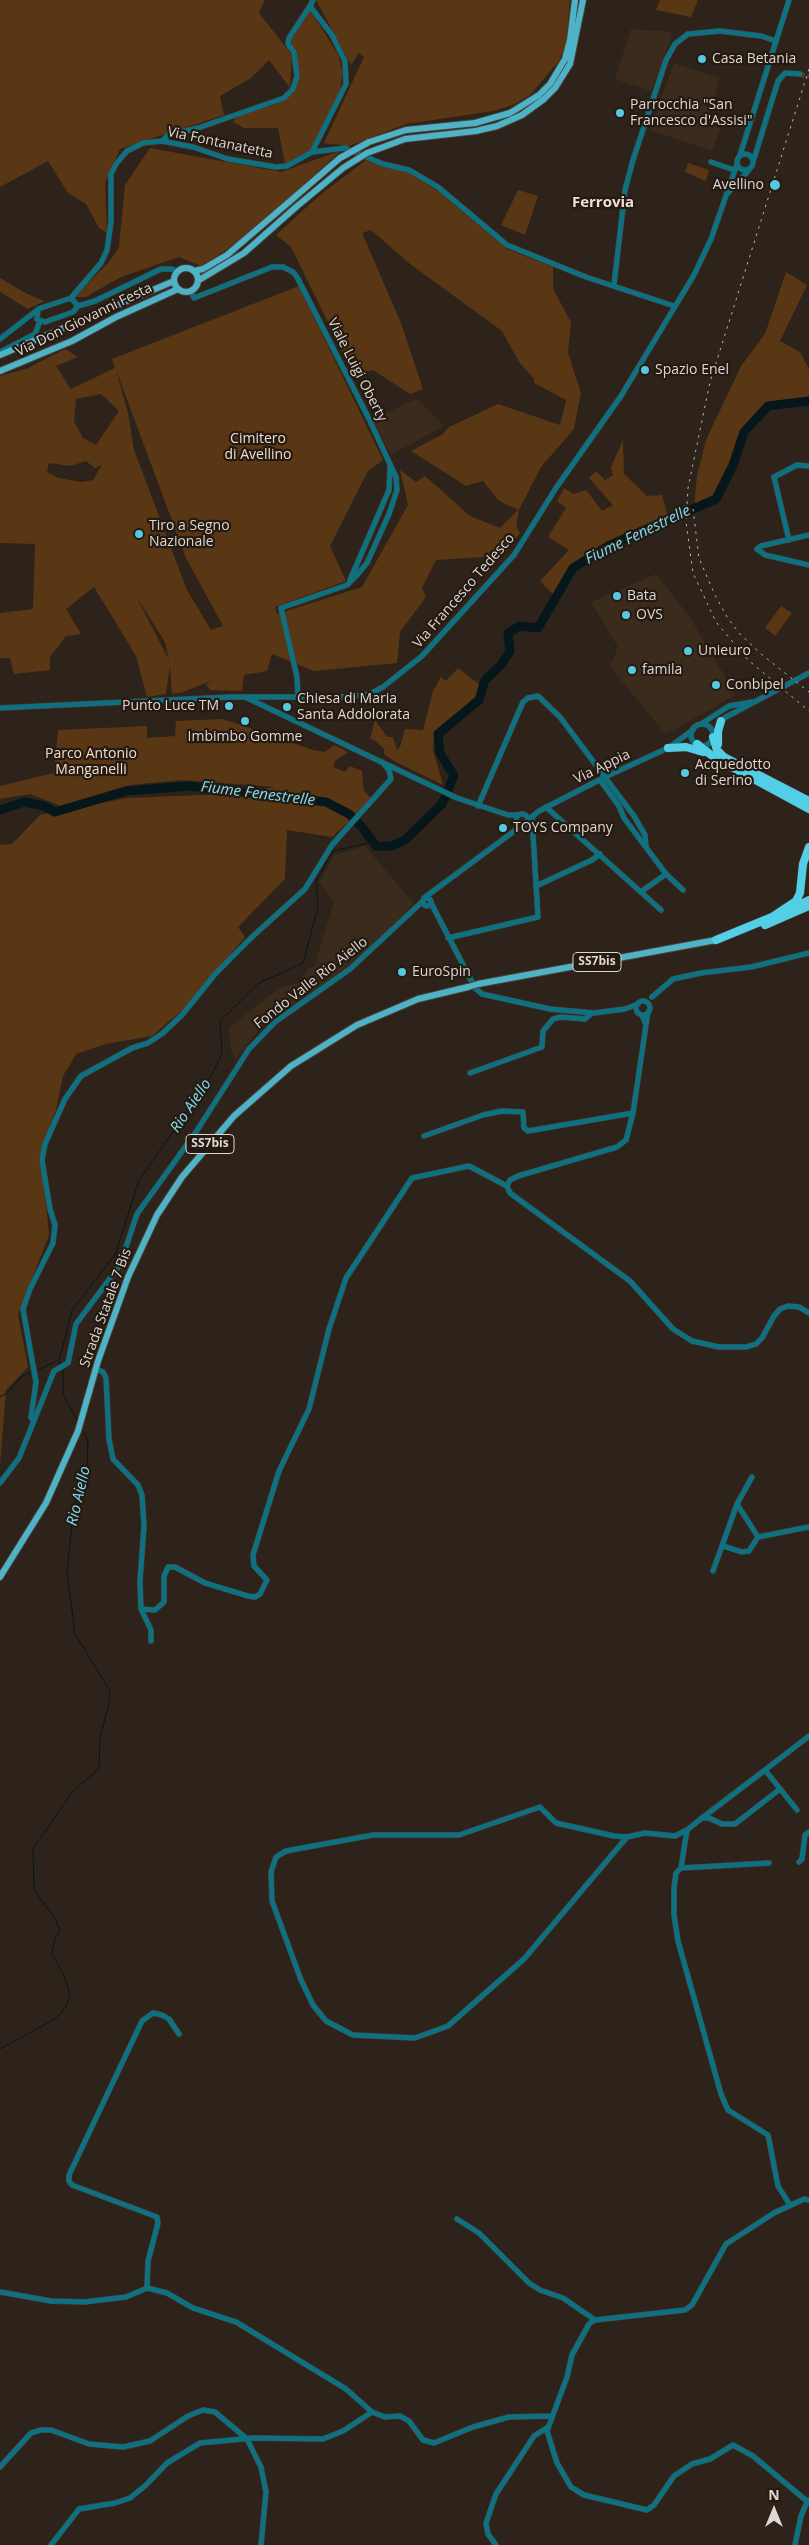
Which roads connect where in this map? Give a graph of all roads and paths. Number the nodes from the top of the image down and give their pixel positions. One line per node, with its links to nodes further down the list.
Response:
1 (313, 0): 5 (street)
2 (575, 0): 16 (main road, bridge)
3 (583, 0): 18 (main road, bridge)
4 (789, 0): 6 (street)
5 (310, 6): 8 (street); 10 (street)
6 (776, 41): 11 (street); 20 (street)
7 (800, 74): 9 (street)
8 (162, 141): 10 (street, Via Fontanatetta); 23 (street, Via Fontanatetta)
9 (758, 149): 11 (street); 13 (street)
10 (312, 152): 20 (street, Via Fontanatetta)
11 (745, 155): 13 (street); 14 (street, Via Francesco Tedesco)
12 (711, 162): 14 (street)
13 (752, 165): 14 (street); 15 (street)
14 (735, 167): 15 (street, Via Francesco Tedesco)
15 (726, 195): 25 (street, Via Francesco Tedesco)
16 (194, 271): 17 (main road); 18 (main road)
17 (177, 272): 19 (main road); 24 (street)
18 (199, 280): 22 (main road)
19 (174, 281): 21 (main road); 29 (main road, Via Don Giovanni Festa)
20 (614, 285): 25 (street, Via Fontanatetta)
21 (178, 289): 22 (main road); 30 (main road, Via Don Giovanni Festa)
22 (191, 292): 31 (street, Viale Luigi Oberty)
23 (71, 298): 24 (street); 26 (street)
24 (78, 306): 27 (street)
25 (674, 306): 39 (street, Via Francesco Tedesco)
26 (36, 311): 27 (street); 28 (street)
27 (40, 321): 29 (street)
28 (0, 339)
29 (0, 353)
30 (0, 371)
31 (391, 464): 36 (street); 36 (street)
32 (809, 466): 34 (street)
33 (809, 535): 34 (street)
34 (789, 540): 35 (street)
35 (809, 565)
36 (347, 585): 39 (street)
37 (809, 673): 40 (street, Via Appia)
38 (244, 697): 39 (street, Via Francesco Tedesco); 41 (street, Via Francesco Tedesco); 51 (street)
39 (298, 698)
40 (757, 701): 42 (street, Via Appia); 43 (street, Via Appia)
41 (0, 708)
42 (721, 721): 45 (street); 50 (highway)
43 (701, 724): 44 (street, Via Appia); 45 (street)
44 (692, 730): 46 (street, Via Appia); 47 (street)
45 (713, 736): 47 (street); 50 (highway)
46 (676, 743): 47 (street); 48 (street, Via Appia)
47 (696, 743): 49 (highway)
48 (668, 748): 49 (highway); 52 (street, Via Appia)
49 (707, 754): 54 (highway)
50 (730, 760): 54 (highway)
51 (382, 762): 55 (street); 96 (street)
52 (602, 778): 53 (street); 55 (street); 56 (street, Via Appia); 57 (street)
53 (626, 804): 57 (street); 66 (street)
54 (806, 805): 62 (highway)
55 (478, 806): 60 (street)
56 (546, 807): 58 (street, Via Appia); 67 (street)
57 (621, 809): 66 (street)
58 (539, 811): 59 (street, Via Appia); 63 (street, Via Appia)
59 (524, 814): 61 (street, Via Appia); 63 (street)
60 (508, 815): 61 (street); 64 (street)
61 (518, 815): 64 (street)
62 (809, 817)
63 (530, 818): 64 (street, Via Appia); 71 (street)
64 (518, 824): 75 (street, Fondo Valle Rio Aiello)
65 (809, 847): 78 (highway)
66 (646, 848): 70 (street)
67 (600, 854): 71 (street); 73 (street)
68 (809, 860): 69 (highway)
69 (809, 870)
70 (666, 874): 72 (street); 73 (street)
71 (536, 886): 79 (street)
72 (683, 890)
73 (642, 891): 77 (street)
74 (809, 900): 78 (highway, SS7bis)
75 (426, 902): 79 (street); 96 (street, Fondo Valle Rio Aiello)
76 (809, 906): 78 (highway, SS7bis)
77 (661, 910)
78 (773, 920): 80 (highway, SS7bis)
79 (448, 938): 82 (street)
80 (716, 940): 82 (main road, Strada Statale 7 Bis / SS7bis)
81 (809, 953): 83 (street)
82 (473, 985): 87 (street); 95 (main road, Strada Statale 7 Bis / SS7bis)
83 (652, 997): 84 (street); 86 (street)
84 (641, 1002): 85 (street); 86 (street); 88 (street)
85 (625, 1009): 87 (street); 88 (street)
86 (649, 1010): 88 (street); 89 (street)
87 (592, 1013): 90 (street)
88 (640, 1013): 89 (street)
89 (646, 1025): 91 (street)
90 (470, 1073)
91 (633, 1113): 92 (street); 93 (street)
92 (424, 1136)
93 (507, 1186): 94 (street); 105 (street)
94 (809, 1313)
95 (96, 1369): 104 (main road, Strada Statale 7 Bis / SS7bis); 105 (street)
96 (33, 1420): 98 (street)
97 (752, 1477): 99 (street)
98 (0, 1483)
99 (737, 1504): 101 (street); 102 (street)
100 (809, 1527): 101 (street)
101 (758, 1537): 102 (street)
102 (723, 1546): 103 (street)
103 (713, 1572)
104 (0, 1578)
105 (141, 1609): 106 (street)
106 (151, 1642)
107 (809, 1736): 108 (street)
108 (765, 1770): 109 (street); 111 (street)
109 (780, 1789): 110 (street); 111 (street)
110 (797, 1810)
111 (702, 1818): 112 (street)
112 (687, 1830): 114 (street); 117 (street)
113 (809, 1832): 115 (street)
114 (627, 1837): 114 (street)
115 (799, 1862)
116 (769, 1864): 117 (street)
117 (680, 1869): 120 (street)
118 (179, 2034): 122 (street)
119 (809, 2200): 120 (street)
120 (790, 2205): 124 (street)
121 (457, 2219): 124 (street)
122 (147, 2288): 123 (street); 125 (street)
123 (0, 2292)
124 (595, 2320): 126 (street)
125 (372, 2412): 126 (street); 128 (street)
126 (551, 2416): 127 (street)
127 (548, 2427): 130 (street); 133 (street)
128 (247, 2439): 129 (street); 131 (street); 132 (street)
129 (0, 2467)
130 (808, 2501): 134 (street)
131 (51, 2545)
132 (261, 2545)
133 (496, 2545)
134 (795, 2545)

